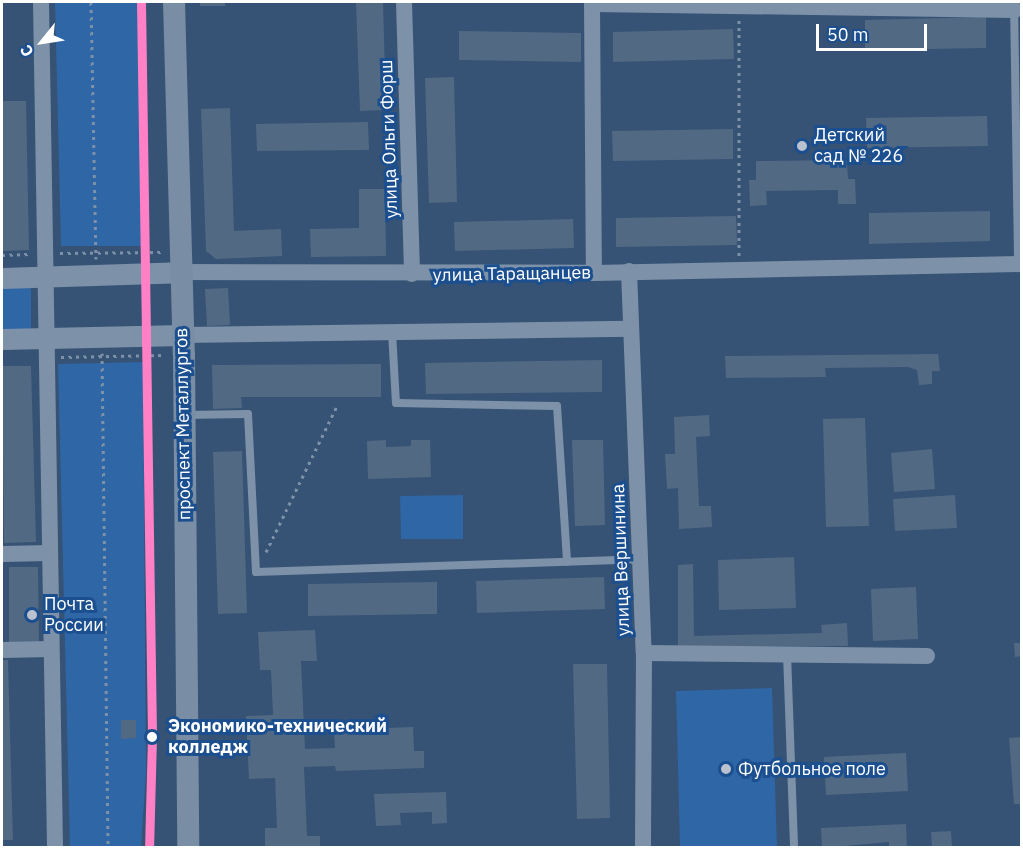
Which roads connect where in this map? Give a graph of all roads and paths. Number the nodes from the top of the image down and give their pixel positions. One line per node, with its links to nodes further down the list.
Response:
1 (41, 2): 9 (street)
2 (91, 2): 8 (path)
3 (174, 2): 11 (main road, проспект Металлургов)
4 (404, 2): 16 (street, улица Ольги Форш)
5 (592, 3): 6 (street); 15 (street)
6 (739, 6): 7 (street); 13 (path)
7 (1015, 6): 12 (lane)
8 (96, 253): 9 (path); 11 (path); 17 (path)
9 (47, 254): 10 (path); 18 (street)
10 (2, 255)
11 (179, 262): 16 (street, улица Таращанцев); 17 (street, улица Таращанцев); 24 (main road, проспект Металлургов)
12 (1020, 264): 13 (street, улица Таращанцев)
13 (740, 268): 14 (street, улица Таращанцев)
14 (629, 271): 15 (street, улица Таращанцев); 20 (street, улица Вершинина)
15 (594, 273): 16 (street, улица Таращанцев)
16 (412, 274)
17 (97, 275): 18 (street, улица Таращанцев)
18 (47, 277): 19 (street, улица Таращанцев); 23 (street)
19 (2, 278)
20 (630, 329): 21 (street); 30 (street, улица Вершинина)
21 (392, 332): 24 (street); 31 (lane)
22 (2, 339): 23 (street)
23 (47, 344): 25 (street); 25 (path); 28 (street)
24 (183, 345): 25 (street); 25 (path); 27 (main road, проспект Металлургов)
25 (102, 347): 39 (path)
26 (337, 406): 32 (path)
27 (184, 415): 32 (lane); 40 (main road, проспект Металлургов)
28 (50, 553): 29 (street); 33 (street)
29 (2, 554)
30 (640, 559): 31 (lane); 35 (street, улица Вершинина)
31 (567, 562): 32 (lane)
32 (256, 572)
33 (51, 649): 34 (street); 38 (street)
34 (2, 650)
35 (644, 653): 36 (street); 41 (street, улица Вершинина)
36 (787, 654): 37 (street); 42 (lane)
37 (927, 656)
38 (55, 848)
39 (108, 848)
40 (188, 848)
41 (643, 848)
42 (794, 848)

